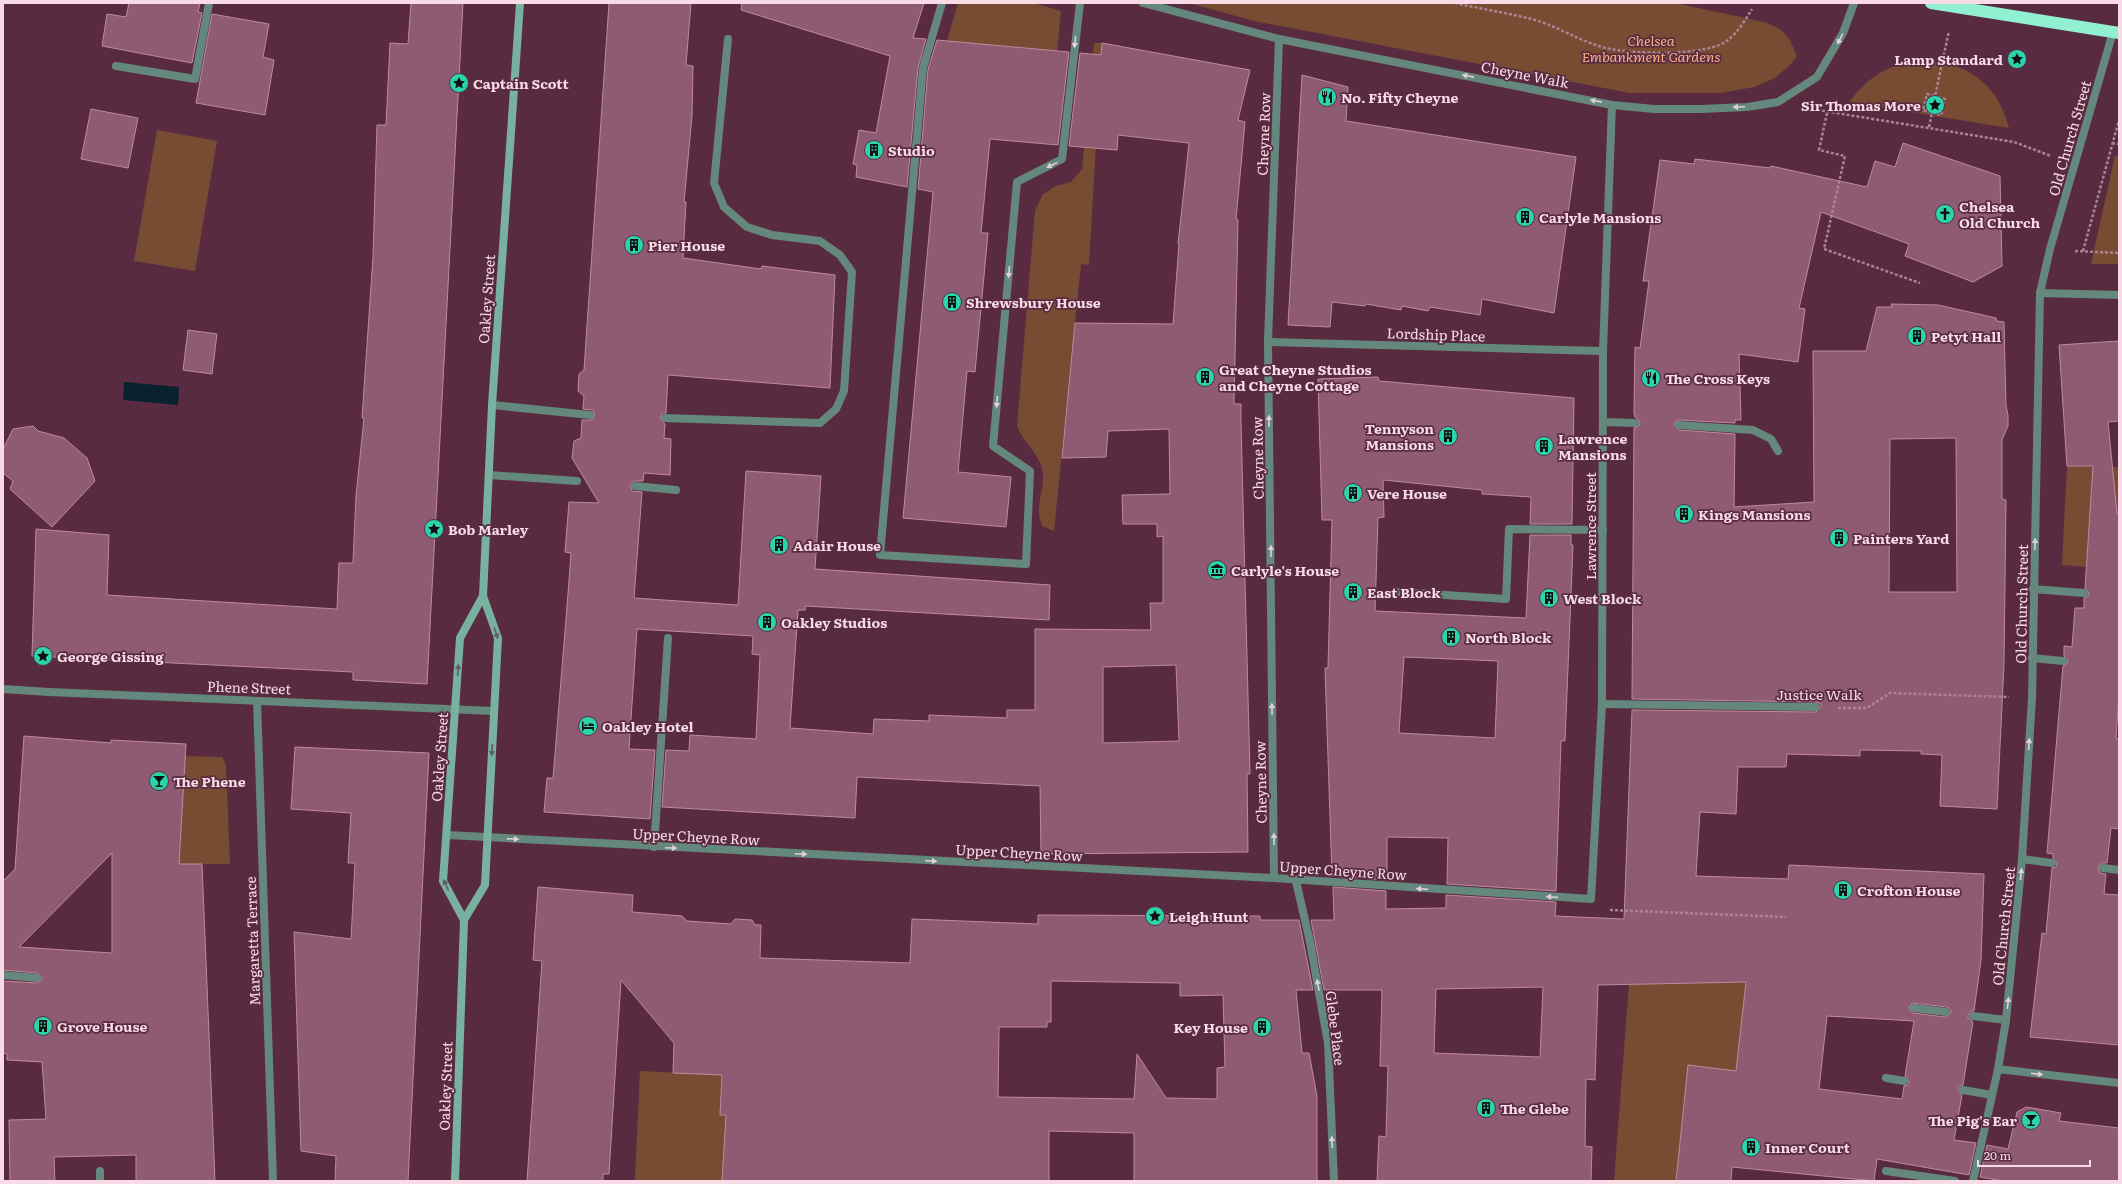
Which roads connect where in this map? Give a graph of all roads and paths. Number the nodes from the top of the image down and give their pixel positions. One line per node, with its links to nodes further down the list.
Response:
1 (210, 3): 14 (street)
2 (519, 3): 33 (main road, Oakley Street)
3 (942, 3): 4 (street, one-way to 3)
4 (1080, 3)
5 (1143, 3): 13 (street, Cheyne Walk)
6 (1455, 3): 10 (path)
7 (1854, 3): 16 (street, Cheyne Walk, one-way to 16)
8 (1931, 3): 9 (highway)
9 (1955, 7): 11 (highway); 15 (path)
10 (1752, 8)
11 (2116, 33): 24 (street, Old Church Street)
12 (728, 39): 35 (street)
13 (1279, 39): 17 (street, Cheyne Walk, one-way to 13); 31 (street, Cheyne Row)
14 (116, 66)
15 (1935, 96): 19 (path); 19 (path)
16 (1778, 102): 17 (street, Cheyne Walk, one-way to 17); 18 (path)
17 (1612, 105): 32 (street, Lawrence Street)
18 (1827, 113): 21 (path); 28 (path)
19 (1932, 113): 21 (path)
20 (2119, 120): 22 (path)
21 (1929, 127): 24 (path)
22 (2112, 143): 23 (path); 26 (path)
23 (2119, 144)
24 (2075, 165): 25 (street, Old Church Street)
25 (2050, 249): 26 (path); 29 (street, Old Church Street)
26 (2083, 251): 27 (path)
27 (2119, 253)
28 (1920, 283)
29 (2040, 293): 30 (street); 45 (street, Old Church Street, one-way to 29)
30 (2119, 295)
31 (1268, 342): 32 (street, Lordship Place); 66 (street, Cheyne Row, one-way to 31)
32 (1603, 351): 36 (street, Lawrence Street)
33 (492, 405): 34 (street); 40 (main road, Oakley Street)
34 (590, 414)
35 (665, 418)
36 (1604, 422): 37 (street); 44 (street, Lawrence Street)
37 (1635, 423)
38 (1679, 425): 39 (street)
39 (1778, 451)
40 (489, 475): 41 (street); 48 (main road, Oakley Street)
41 (577, 481)
42 (635, 486): 43 (street)
43 (676, 490)
44 (1603, 530): 46 (street); 55 (street, Lawrence Street)
45 (2033, 589): 47 (street); 50 (street, Old Church Street)
46 (1399, 592)
47 (2084, 593)
48 (483, 596): 57 (main road, Oakley Street, one-way to 48); 58 (main road, Oakley Street, one-way to 58)
49 (668, 638): 61 (street)
50 (2032, 658): 51 (street); 53 (street, Old Church Street)
51 (2063, 661)
52 (3, 689): 54 (street, Phene Street)
53 (2032, 698): 56 (path, Justice Walk); 62 (street, Old Church Street, one-way to 53)
54 (257, 701): 57 (street, Phene Street); 86 (street, Margaretta Terrace)
55 (1602, 704): 56 (street, Justice Walk); 68 (street, Lawrence Street)
56 (1816, 707)
57 (455, 709): 58 (street, Phene Street); 59 (main road, Oakley Street)
58 (494, 711): 60 (main road, Oakley Street, one-way to 60)
59 (447, 835): 60 (street, Upper Cheyne Row); 70 (main road, Oakley Street, one-way to 59)
60 (488, 838): 61 (street, Upper Cheyne Row, one-way to 61); 70 (main road, Oakley Street)
61 (654, 847): 66 (street, Upper Cheyne Row, one-way to 66)
62 (2022, 859): 63 (street); 76 (street, Old Church Street, one-way to 62)
63 (2052, 862)
64 (2103, 868): 65 (street)
65 (2119, 870)
66 (1274, 878): 67 (street, Upper Cheyne Row)
67 (1296, 881): 68 (street, Upper Cheyne Row, one-way to 67); 88 (street, Glebe Place, one-way to 67)
68 (1591, 899): 69 (path)
69 (1786, 917)
70 (464, 920): 87 (main road, Oakley Street)
71 (3, 975): 72 (street)
72 (37, 978)
73 (1914, 1008): 74 (street)
74 (1946, 1012)
75 (1973, 1016): 76 (street)
76 (2006, 1020): 77 (street, Old Church Street)
77 (1998, 1069): 80 (street, one-way to 80); 82 (street, Old Church Street)
78 (1886, 1078): 79 (street)
79 (1904, 1081)
80 (2119, 1083)
81 (1963, 1090): 82 (street)
82 (1992, 1095): 90 (street, Old Church Street)
83 (100, 1171): 85 (street)
84 (1886, 1171): 89 (street)
85 (100, 1181)
86 (273, 1181)
87 (455, 1181)
88 (1334, 1181)
89 (1954, 1181)
90 (1973, 1181)

